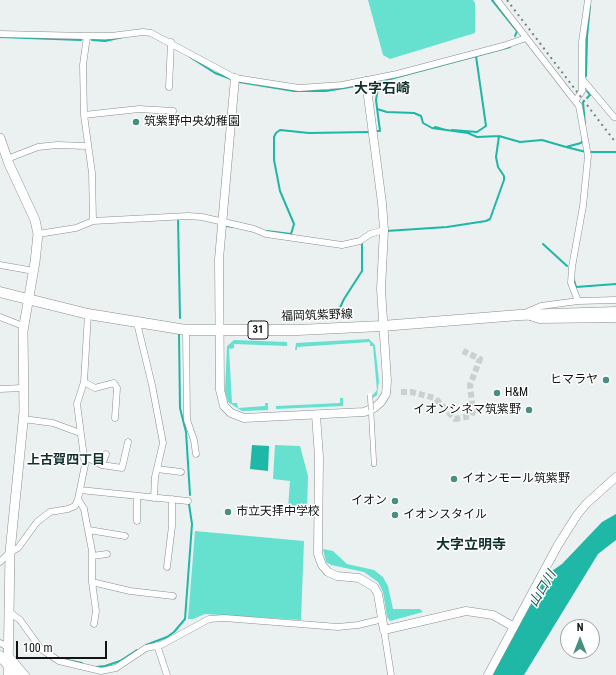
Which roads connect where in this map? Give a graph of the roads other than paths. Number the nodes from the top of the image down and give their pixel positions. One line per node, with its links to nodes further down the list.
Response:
1 (497, 0): 5 (street)
2 (588, 0): 8 (street)
3 (0, 34): 4 (street)
4 (87, 36): 6 (street); 13 (street)
5 (526, 38): 9 (street); 11 (street)
6 (171, 42): 7 (street); 10 (street)
7 (235, 78): 9 (street); 19 (street)
8 (582, 79): 11 (street); 14 (street)
9 (366, 81): 20 (street)
10 (170, 88)
11 (576, 100): 27 (street)
12 (172, 111): 13 (street)
13 (84, 115): 16 (street)
14 (616, 117)
15 (0, 138): 17 (main road)
16 (87, 146): 17 (street); 18 (street)
17 (7, 159): 21 (main road)
18 (93, 221): 19 (street); 21 (street)
19 (222, 222): 20 (street); 39 (street)
20 (384, 230): 37 (street)
21 (38, 234): 23 (main road)
22 (0, 265): 23 (street)
23 (34, 271): 25 (main road)
24 (0, 292): 25 (main road, 福岡筑紫野線 / 31)
25 (28, 300): 31 (main road, 福岡筑紫野線 / 31); 36 (main road)
26 (616, 300): 27 (street)
27 (578, 301): 32 (street)
28 (616, 306): 29 (main road, 福岡筑紫野線 / 31)
29 (560, 312): 30 (main road, 福岡筑紫野線 / 31); 32 (main road, 福岡筑紫野線 / 31)
30 (616, 312)
31 (88, 314): 35 (main road, 福岡筑紫野線 / 31); 40 (street)
32 (525, 314): 34 (street); 37 (main road, 福岡筑紫野線 / 31)
33 (0, 317): 36 (street)
34 (616, 319)
35 (137, 323): 38 (main road, 福岡筑紫野線 / 31); 54 (street)
36 (23, 326): 41 (main road)
37 (382, 326): 39 (main road, 福岡筑紫野線 / 31); 44 (street)
38 (186, 330): 39 (main road, 福岡筑紫野線 / 31); 50 (street)
39 (220, 330): 44 (street)
40 (84, 382): 45 (street); 47 (street)
41 (23, 388): 42 (street); 46 (main road)
42 (0, 389)
43 (370, 395): 52 (street, bridge)
44 (316, 415): 74 (street)
45 (114, 418)
46 (23, 419): 47 (street); 66 (main road)
47 (80, 433): 51 (street)
48 (128, 442): 53 (street)
49 (106, 454): 53 (street)
50 (196, 454)
51 (84, 456): 53 (street); 57 (street)
52 (374, 464)
53 (102, 465)
54 (156, 469): 55 (street); 59 (street)
55 (181, 472)
56 (615, 481): 76 (street)
57 (80, 490): 58 (street); 60 (street)
58 (137, 496): 59 (street); 63 (street)
59 (154, 498): 61 (street)
60 (78, 499): 64 (street); 66 (street)
61 (172, 499): 62 (street); 70 (street)
62 (188, 500)
63 (137, 521)
64 (89, 530): 65 (street); 68 (street)
65 (125, 536)
66 (10, 552): 69 (street); 73 (main road)
67 (107, 554): 68 (street)
68 (92, 556): 71 (street)
69 (0, 562)
70 (167, 567)
71 (92, 582): 72 (street); 75 (street)
72 (173, 596)
73 (8, 612): 79 (main road); 80 (street)
74 (383, 619): 77 (street); 78 (street)
75 (94, 624)
76 (514, 627): 77 (street); 86 (street)
77 (384, 630): 85 (street)
78 (157, 645): 80 (street); 84 (street)
79 (4, 652): 81 (main road); 82 (main road); 83 (street)
80 (100, 673)
81 (8, 675)
82 (18, 675)
83 (26, 675)
84 (167, 675)
85 (392, 675)
86 (488, 675)

